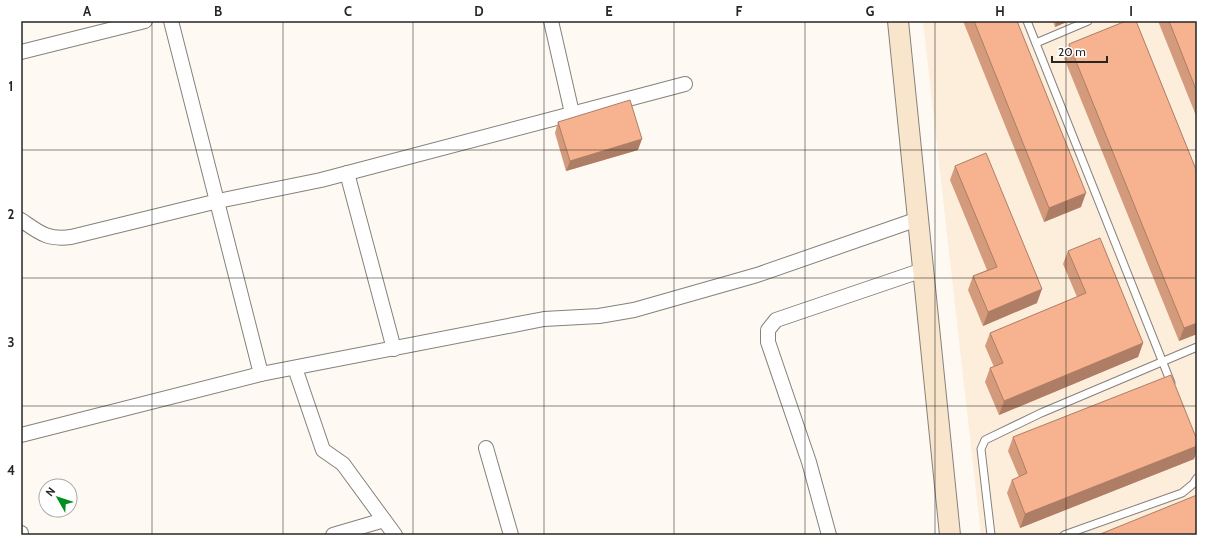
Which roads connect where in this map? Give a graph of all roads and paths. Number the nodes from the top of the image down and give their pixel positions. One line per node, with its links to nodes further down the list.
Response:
1 (145, 21): 8 (street)
2 (171, 21): 12 (street)
3 (551, 21): 10 (street)
4 (898, 21): 13 (main road)
5 (1027, 21): 7 (lane)
6 (1088, 21): 7 (lane)
7 (1036, 43): 18 (lane)
8 (21, 52)
9 (686, 84): 10 (street)
10 (572, 114): 11 (street)
11 (347, 173): 12 (street); 17 (street)
12 (218, 201): 14 (street); 20 (street)
13 (918, 219): 15 (main road); 17 (street)
14 (21, 220)
15 (923, 270): 29 (street); 30 (main road)
16 (1197, 347): 18 (lane)
17 (394, 349): 19 (street)
18 (1162, 361): 21 (lane); 31 (lane)
19 (295, 368): 20 (street); 25 (street)
20 (261, 374): 22 (street)
21 (1174, 389)
22 (21, 435)
23 (486, 448): 28 (street)
24 (1197, 478): 32 (lane)
25 (384, 520): 26 (street); 27 (street)
26 (333, 535)
27 (395, 535)
28 (511, 535)
29 (829, 535)
30 (950, 535)
31 (991, 535)
32 (1064, 535)

